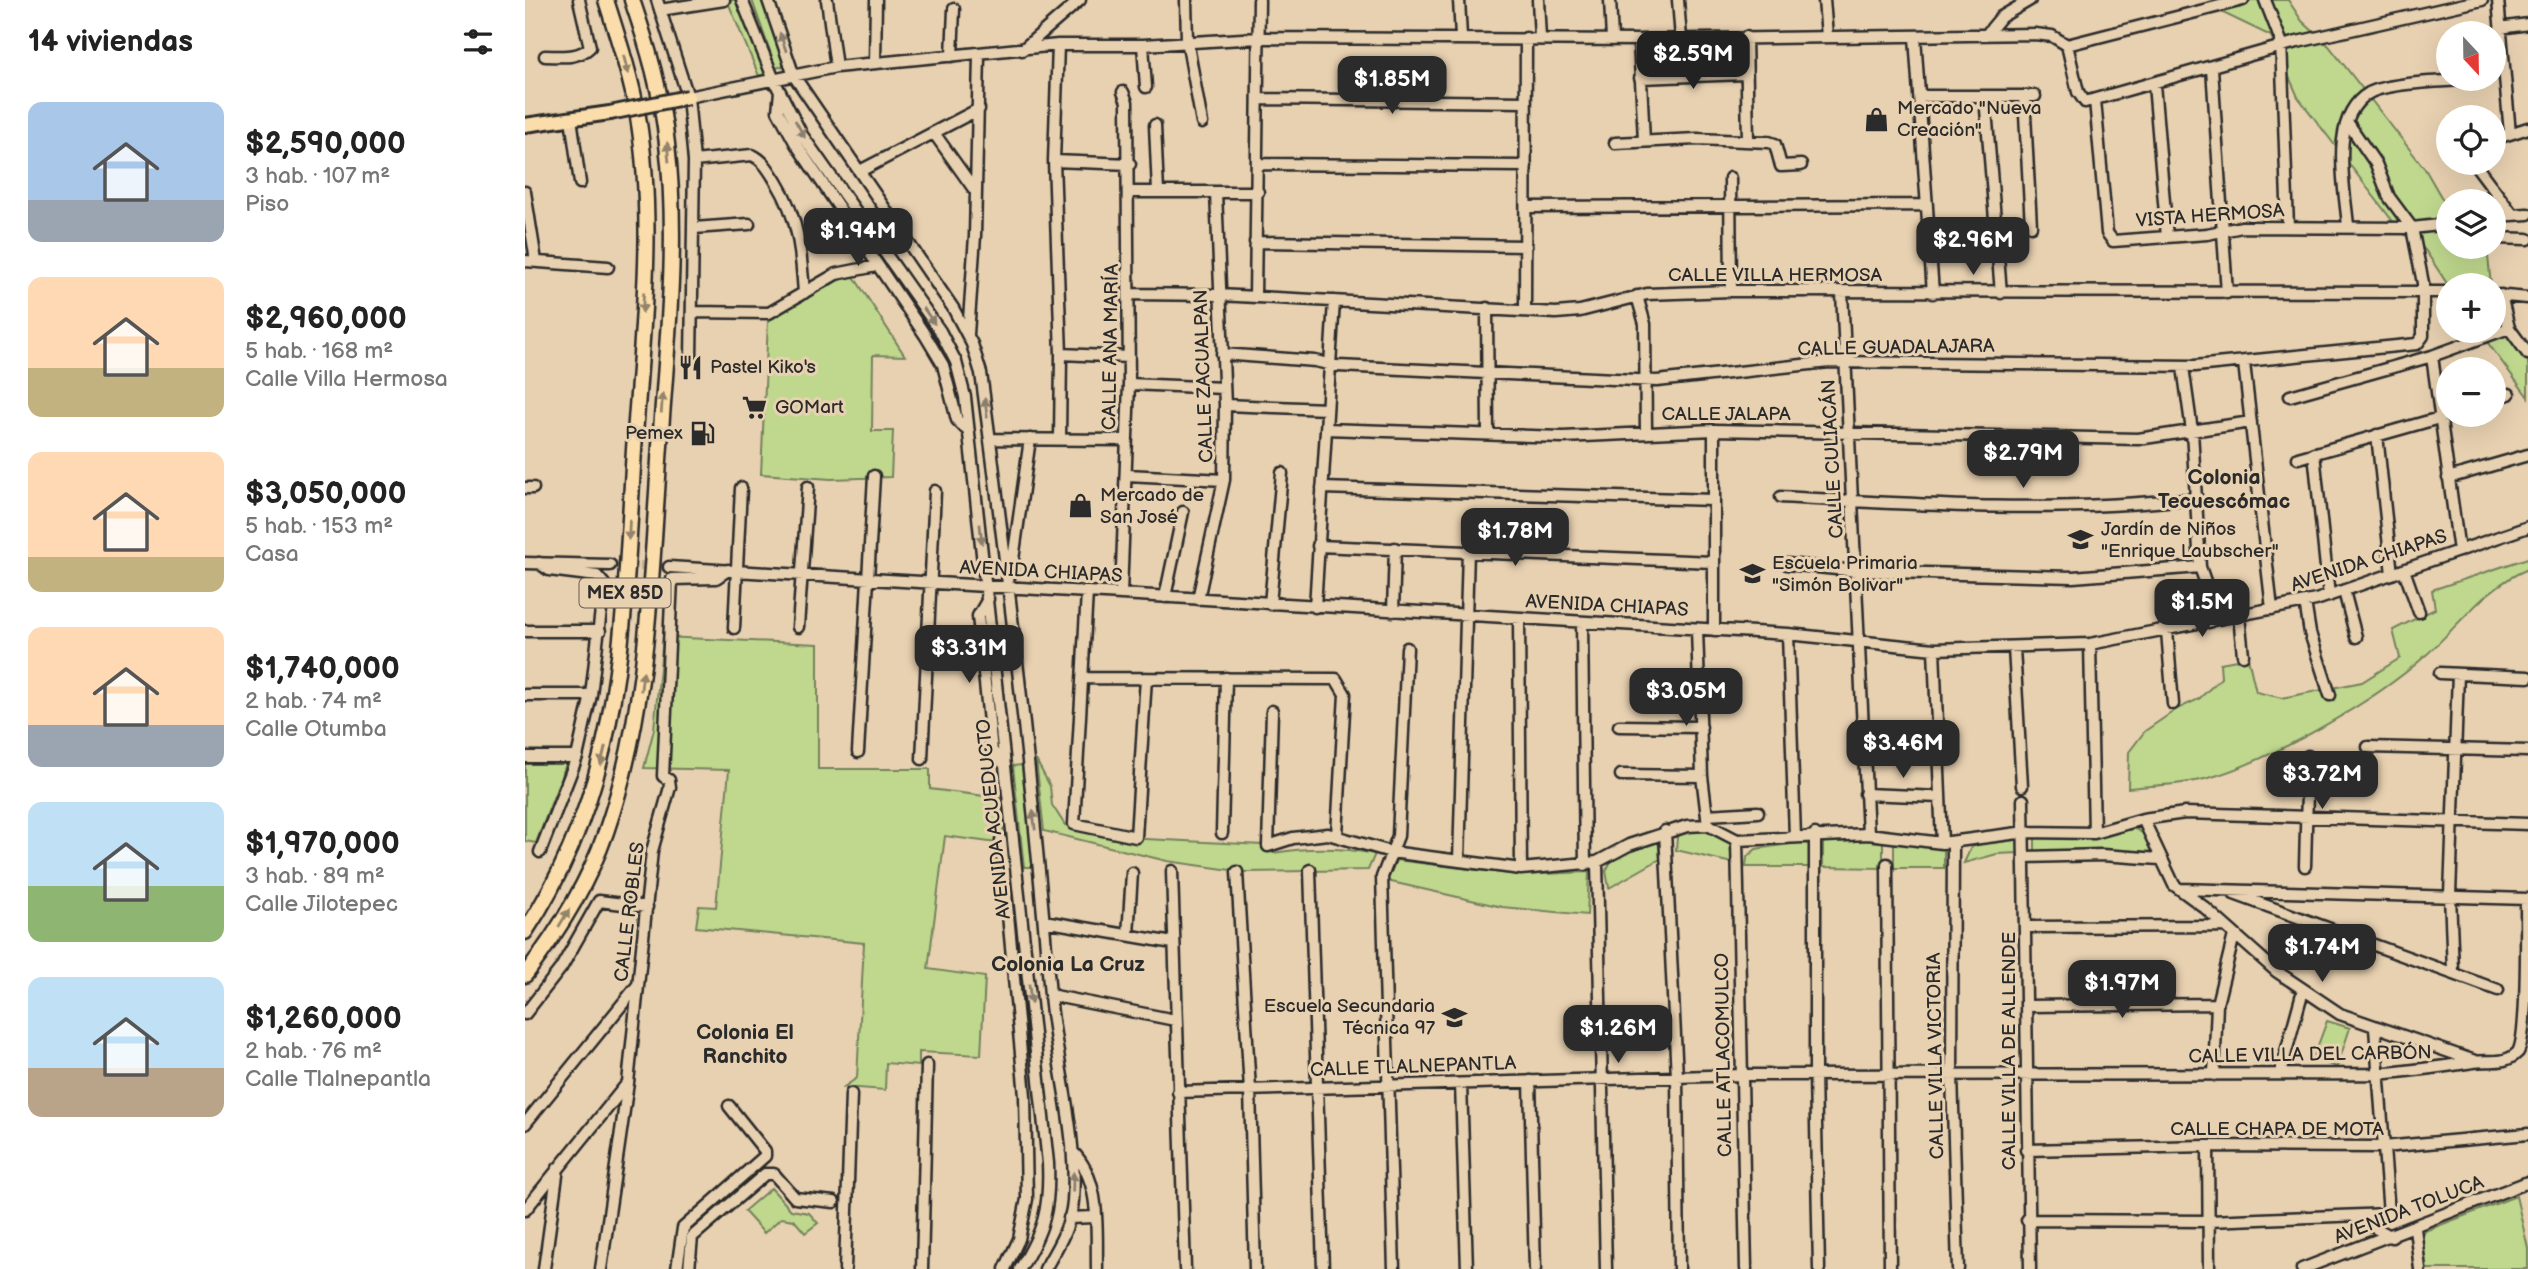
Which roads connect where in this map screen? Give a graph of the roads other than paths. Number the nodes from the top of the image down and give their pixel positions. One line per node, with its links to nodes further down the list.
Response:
1 (569, 0): 2 (street)
2 (579, 0): 46 (street)
3 (606, 0): 313 (highway, MEX 85D, one-way to 313)
4 (632, 0): 318 (highway, MEX 85D, one-way to 4)
5 (725, 0): 23 (street)
6 (742, 0): 54 (street, AVENIDA ACUEDUCTO)
7 (768, 0): 52 (street, AVENIDA ACUEDUCTO, one-way to 7)
8 (827, 0): 49 (street)
9 (876, 0): 48 (street)
10 (1080, 0): 44 (street)
11 (1185, 0): 38 (street)
12 (1259, 0): 30 (street)
13 (1459, 0): 31 (street)
14 (1538, 0): 35 (street)
15 (1610, 0): 36 (street)
16 (1678, 0): 37 (street)
17 (1824, 0): 29 (street)
18 (2243, 0): 41 (street)
19 (2265, 0): 43 (street)
20 (2482, 0): 43 (street)
21 (2498, 0): 25 (street)
22 (2028, 1): 28 (street)
23 (658, 5): 61 (street)
24 (954, 9): 47 (street)
25 (2500, 21)
26 (2528, 24): 27 (street)
27 (2506, 27)
28 (1986, 35): 33 (street); 41 (street)
29 (1827, 36): 32 (street); 33 (street)
30 (1259, 37): 31 (street); 38 (street); 64 (street)
31 (1461, 37): 34 (street)
32 (1745, 37): 37 (street); 51 (street)
33 (1915, 37): 60 (street)
34 (1526, 38): 35 (street); 66 (street)
35 (1540, 38): 36 (street)
36 (1612, 39): 39 (street)
37 (1681, 39): 39 (street)
38 (1187, 40): 40 (street); 69 (street)
39 (1639, 44): 53 (street)
40 (1143, 45): 42 (street); 57 (street)
41 (2067, 45): 65 (street)
42 (1058, 46): 44 (street); 81 (street)
43 (2281, 47): 50 (street); 106 (street)
44 (1022, 50): 45 (street)
45 (979, 55): 47 (street); 67 (street)
46 (545, 56)
47 (952, 56): 48 (street)
48 (875, 63): 49 (street)
49 (836, 67): 52 (street)
50 (2212, 68): 56 (street); 109 (street)
51 (1745, 74): 53 (street); 77 (street)
52 (794, 76): 54 (street); 86 (street, AVENIDA ACUEDUCTO)
53 (1640, 78): 78 (street)
54 (774, 80): 59 (street, AVENIDA ACUEDUCTO); 61 (street)
55 (2436, 83): 70 (street)
56 (2154, 84): 65 (street); 110 (street)
57 (1146, 87)
58 (2502, 91): 75 (street)
59 (780, 92): 116 (street); 165 (street, AVENIDA ACUEDUCTO, one-way to 165)
60 (1920, 96): 63 (street); 97 (street)
61 (688, 97): 68 (main road, bridge); 80 (street)
62 (1125, 97): 82 (street, CALLE ANA MARÍA)
63 (1985, 97): 104 (street); 124 (street)
64 (1259, 99): 66 (street); 83 (street)
65 (2095, 100): 110 (street, VISTA HERMOSA)
66 (1526, 102): 85 (street)
67 (979, 109): 74 (street); 91 (street)
68 (571, 118): 71 (main road); 89 (street)
69 (1202, 123)
70 (2348, 123): 105 (street); 108 (street)
71 (525, 125)
72 (1155, 125): 93 (street)
73 (2528, 128): 75 (street)
74 (934, 133): 86 (street); 91 (street)
75 (2510, 133): 76 (street)
76 (2506, 134)
77 (1748, 140): 78 (street); 84 (street)
78 (1644, 141): 79 (street)
79 (1615, 143)
80 (694, 161): 107 (street); 122 (street)
81 (1054, 161): 82 (street); 139 (street)
82 (1130, 164): 92 (street, CALLE ANA MARÍA)
83 (1258, 164): 85 (street); 95 (street)
84 (1801, 165)
85 (1526, 166): 98 (street)
86 (860, 172): 138 (street, AVENIDA ACUEDUCTO)
87 (2483, 175): 101 (street)
88 (1730, 178): 96 (street)
89 (580, 183)
90 (525, 192): 115 (street)
91 (977, 192): 138 (street)
92 (1130, 192): 93 (street); 126 (street, CALLE ANA MARÍA)
93 (1157, 192): 94 (street)
94 (1216, 192): 95 (street); 127 (street, CALLE ZACUALPAN)
95 (1258, 192): 113 (street)
96 (1732, 205): 97 (street); 98 (street); 118 (street)
97 (1927, 205): 123 (street)
98 (1526, 207): 114 (street)
99 (2528, 214): 101 (street)
100 (2506, 215): 101 (street)
101 (2513, 215)
102 (749, 225): 107 (street)
103 (2436, 225): 108 (street, VISTA HERMOSA)
104 (2031, 226)
105 (2348, 226): 106 (street, VISTA HERMOSA); 108 (street, VISTA HERMOSA)
106 (2288, 227): 109 (street, VISTA HERMOSA)
107 (694, 228): 135 (street)
108 (2412, 228): 120 (street)
109 (2225, 230): 110 (street, VISTA HERMOSA); 125 (street)
110 (2167, 237)
111 (2506, 238): 112 (street)
112 (2528, 239)
113 (1255, 243): 114 (street); 128 (street)
114 (1526, 246): 134 (street)
115 (530, 261): 117 (street)
116 (876, 266): 122 (street); 165 (street)
117 (608, 267)
118 (1731, 291): 119 (street, CALLE VILLA HERMOSA); 129 (street, CALLE VILLA HERMOSA)
119 (1842, 292): 123 (street, CALLE VILLA HERMOSA); 145 (street, CALLE CULIACÁN)
120 (2422, 292): 121 (street, CALLE VILLA HERMOSA); 125 (street, CALLE VILLA HERMOSA); 146 (street, CALLE GUADALAJARA)
121 (2436, 292)
122 (804, 293): 135 (street)
123 (1933, 293): 124 (street, CALLE VILLA HERMOSA)
124 (2001, 293): 125 (street, CALLE VILLA HERMOSA)
125 (2227, 293)
126 (1130, 294): 127 (street, CALLE VILLA HERMOSA); 143 (street, CALLE ANA MARÍA)
127 (1219, 295): 128 (street, CALLE VILLA HERMOSA); 140 (street, CALLE ZACUALPAN)
128 (1255, 296): 132 (street, CALLE VILLA HERMOSA)
129 (1637, 296): 134 (street, CALLE VILLA HERMOSA); 151 (street)
130 (2506, 296): 131 (street)
131 (2528, 298)
132 (1333, 301): 133 (street, CALLE VILLA HERMOSA); 147 (street)
133 (1487, 308): 134 (street, CALLE VILLA HERMOSA); 149 (street)
134 (1525, 310)
135 (692, 312): 144 (street)
136 (2506, 320): 137 (street)
137 (2509, 328): 141 (street); 142 (street)
138 (968, 336): 170 (street, AVENIDA ACUEDUCTO, one-way to 138)
139 (1061, 354): 143 (street); 172 (street)
140 (1222, 354): 147 (street, CALLE GUADALAJARA); 153 (street, CALLE ZACUALPAN)
141 (2528, 354)
142 (2432, 356): 150 (street); 156 (street)
143 (1129, 357): 152 (street, CALLE ANA MARÍA)
144 (691, 359)
145 (1846, 362): 148 (street, CALLE GUADALAJARA); 151 (street, CALLE GUADALAJARA); 166 (street, CALLE CULIACÁN)
146 (2244, 363): 148 (street, CALLE GUADALAJARA); 160 (street)
147 (1330, 364): 149 (street, CALLE GUADALAJARA); 158 (street)
148 (2183, 367): 164 (street)
149 (1488, 373): 151 (street, CALLE GUADALAJARA); 167 (street)
150 (2436, 374)
151 (1645, 381): 168 (street)
152 (1129, 384): 153 (street); 173 (street, CALLE ANA MARÍA)
153 (1224, 388): 157 (street, CALLE ZACUALPAN)
154 (2509, 394): 155 (street)
155 (2506, 395)
156 (2290, 396)
157 (1225, 405): 158 (street); 181 (street, CALLE ZACUALPAN)
158 (1327, 409): 162 (street)
159 (2436, 419): 169 (street)
160 (2251, 422): 164 (street, CALLE JALAPA); 221 (street)
161 (2446, 427): 180 (street)
162 (1326, 429): 167 (street, CALLE JALAPA); 184 (street)
163 (1714, 430): 166 (street, CALLE JALAPA); 168 (street, CALLE JALAPA); 188 (street)
164 (2192, 431): 166 (street, CALLE JALAPA); 187 (street)
165 (969, 432): 210 (street, AVENIDA ACUEDUCTO, one-way to 210)
166 (1849, 432): 189 (street, CALLE CULIACÁN)
167 (1487, 433): 168 (street, CALLE JALAPA)
168 (1646, 433)
169 (2377, 435): 174 (street); 207 (street)
170 (990, 439): 171 (street); 211 (street, AVENIDA ACUEDUCTO)
171 (1030, 439): 172 (street); 211 (street)
172 (1060, 439): 173 (street)
173 (1127, 440): 178 (street, CALLE ANA MARÍA)
174 (2314, 453): 176 (street); 215 (street)
175 (2528, 455): 180 (street)
176 (2298, 458)
177 (1282, 473): 219 (street)
178 (1127, 475): 181 (street); 214 (street, CALLE ANA MARÍA)
179 (874, 476): 208 (street)
180 (2448, 478): 195 (street)
181 (1224, 480): 217 (street, CALLE ZACUALPAN)
182 (741, 488): 203 (street)
183 (808, 488): 206 (street)
184 (1322, 488): 188 (street); 192 (street)
185 (935, 491): 209 (street)
186 (1781, 497): 189 (street)
187 (2195, 498): 189 (street); 202 (street)
188 (1713, 500): 196 (street)
189 (1853, 501): 204 (street, CALLE CULIACÁN)
190 (1183, 512): 216 (street)
191 (2528, 527): 195 (street, AVENIDA CHIAPAS)
192 (1318, 546): 193 (street); 220 (street)
193 (1395, 548): 194 (street); 222 (street)
194 (1468, 551): 196 (street); 224 (street)
195 (2459, 551): 205 (street, AVENIDA CHIAPAS)
196 (1713, 562): 232 (street)
197 (525, 563): 198 (street)
198 (539, 563): 200 (street); 234 (street)
199 (1787, 564): 204 (street)
200 (610, 565)
201 (669, 567): 203 (street, AVENIDA CHIAPAS)
202 (2200, 567): 204 (street); 228 (street)
203 (731, 569): 206 (street, AVENIDA CHIAPAS); 230 (street); 308 (street, CALLE ROBLES)
204 (1856, 570): 238 (street, CALLE CULIACÁN)
205 (2404, 570): 207 (street, AVENIDA CHIAPAS); 223 (street)
206 (802, 574): 208 (street, AVENIDA CHIAPAS); 229 (street)
207 (2392, 574): 212 (street, AVENIDA CHIAPAS)
208 (870, 578): 209 (street, AVENIDA CHIAPAS); 260 (street)
209 (932, 583): 210 (street, AVENIDA CHIAPAS); 264 (street)
210 (986, 586): 211 (street, AVENIDA CHIAPAS); 375 (street, AVENIDA ACUEDUCTO, one-way to 375)
211 (1009, 587): 213 (street, AVENIDA CHIAPAS); 310 (street, AVENIDA ACUEDUCTO, one-way to 211)
212 (2344, 591): 215 (street, AVENIDA CHIAPAS); 237 (street)
213 (1087, 592): 214 (street, AVENIDA CHIAPAS); 247 (street)
214 (1121, 594): 216 (street, AVENIDA CHIAPAS)
215 (2329, 596): 218 (street, AVENIDA CHIAPAS)
216 (1165, 597): 217 (street, AVENIDA CHIAPAS)
217 (1198, 599): 219 (street, AVENIDA CHIAPAS)
218 (2305, 602): 221 (street, AVENIDA CHIAPAS); 252 (street)
219 (1270, 604): 220 (street, AVENIDA CHIAPAS)
220 (1315, 607): 222 (street, AVENIDA CHIAPAS)
221 (2272, 609): 225 (street, AVENIDA CHIAPAS)
222 (1393, 611): 224 (street, AVENIDA CHIAPAS)
223 (2419, 612)
224 (1466, 615): 226 (street, AVENIDA CHIAPAS); 293 (street)
225 (2239, 615): 228 (street, AVENIDA CHIAPAS); 243 (street)
226 (1519, 618): 227 (street, AVENIDA CHIAPAS); 298 (street)
227 (1582, 622): 231 (street, AVENIDA CHIAPAS); 296 (street)
228 (2209, 622): 235 (street, AVENIDA CHIAPAS)
229 (798, 627)
230 (734, 628)
231 (1697, 629): 232 (street, AVENIDA CHIAPAS); 256 (street)
232 (1714, 630): 236 (street, AVENIDA CHIAPAS)
233 (525, 631): 234 (street)
234 (600, 631): 251 (street)
235 (2167, 631): 239 (street, AVENIDA CHIAPAS); 253 (street)
236 (1788, 634): 238 (street, AVENIDA CHIAPAS); 284 (street)
237 (2356, 637)
238 (1859, 642): 242 (street, AVENIDA CHIAPAS); 268 (street, CALLE CULIACÁN)
239 (2090, 644): 241 (street, AVENIDA CHIAPAS); 280 (street)
240 (1407, 648): 290 (street)
241 (2014, 648): 242 (street, AVENIDA CHIAPAS); 267 (street)
242 (1934, 649): 269 (street)
243 (2243, 655)
244 (2440, 673): 245 (street)
245 (2458, 674): 246 (street); 258 (street)
246 (2528, 677)
247 (1084, 678): 248 (street); 248 (street)
248 (1146, 678): 249 (street)
249 (1226, 678): 279 (street); 283 (street)
250 (525, 695): 251 (street)
251 (591, 695): 263 (street)
252 (2330, 695)
253 (2173, 704)
254 (1272, 711): 283 (street)
255 (1619, 726): 256 (street)
256 (1701, 727): 266 (street)
257 (2368, 747): 258 (street)
258 (2455, 749): 259 (street); 275 (street)
259 (2528, 751)
260 (858, 752)
261 (2308, 756): 272 (street)
262 (525, 757): 263 (street)
263 (576, 757): 289 (street)
264 (922, 760)
265 (1621, 775): 266 (street)
266 (1702, 776): 274 (street)
267 (2022, 786)
268 (1865, 794): 269 (street); 282 (street, CALLE CULIACÁN)
269 (1940, 797): 288 (street)
270 (2023, 800): 278 (street, CALLE VILLA DE ALLENDE)
271 (1758, 812): 274 (street)
272 (2307, 817): 273 (street); 275 (street); 297 (street)
273 (2143, 819): 280 (street); 292 (street)
274 (1707, 820): 277 (street); 286 (street)
275 (2452, 821): 276 (street); 306 (street)
276 (2528, 824)
277 (1665, 831): 294 (street); 338 (street)
278 (2026, 832): 280 (street); 287 (street); 291 (street, CALLE VILLA DE ALLENDE)
279 (1222, 833)
280 (2094, 833)
281 (1815, 834): 282 (street); 284 (street); 333 (street)
282 (1868, 834): 288 (street)
283 (1337, 835): 290 (street)
284 (1795, 836): 286 (street)
285 (1001, 839): 374 (street, AVENIDA ACUEDUCTO)
286 (1737, 840): 332 (street, CALLE ATLACOMULCO)
287 (1953, 842): 288 (street); 335 (street, CALLE VILLA VICTORIA)
288 (1942, 843)
289 (540, 852)
290 (1391, 852): 293 (street); 343 (street)
291 (2026, 857): 292 (street); 312 (street, CALLE VILLA DE ALLENDE)
292 (2160, 859): 304 (street)
293 (1459, 861): 298 (street)
294 (1597, 862): 296 (street); 339 (street)
295 (1887, 864): 334 (street)
296 (1585, 865): 298 (street)
297 (2305, 866)
298 (1521, 869)
299 (1310, 870): 344 (street)
300 (1171, 871): 316 (street)
301 (1237, 872): 345 (street)
302 (1132, 873): 315 (street)
303 (2209, 888): 304 (street); 305 (street); 309 (street)
304 (2180, 889): 309 (street)
305 (2224, 890): 306 (street); 317 (street)
306 (2449, 895): 307 (street); 317 (street)
307 (2527, 899): 328 (street, CALLE VILLA DEL CARBÓN)
308 (647, 907): 319 (street, CALLE ROBLES); 325 (street)
309 (2204, 907): 311 (street)
310 (1044, 921): 315 (street); 322 (street, AVENIDA ACUEDUCTO)
311 (2224, 926): 312 (street); 314 (street)
312 (2026, 927): 324 (street, CALLE VILLA DE ALLENDE)
313 (525, 932)
314 (2234, 934): 320 (street); 323 (street)
315 (1128, 935): 316 (street)
316 (1173, 943): 326 (street)
317 (2453, 971): 321 (street)
318 (525, 975)
319 (638, 985): 341 (street, CALLE ROBLES); 349 (street)
320 (2304, 990): 327 (street); 330 (street)
321 (2498, 990)
322 (1050, 995): 326 (street); 354 (street, AVENIDA ACUEDUCTO)
323 (2217, 1004): 324 (street); 336 (street)
324 (2027, 1006): 337 (street, CALLE VILLA DE ALLENDE)
325 (525, 1014)
326 (1175, 1020): 346 (street)
327 (2375, 1028): 328 (street); 331 (street)
328 (2475, 1061): 331 (street, CALLE VILLA DEL CARBÓN)
329 (927, 1065): 373 (street)
330 (2280, 1074): 331 (street, CALLE VILLA DEL CARBÓN); 336 (street, CALLE VILLA DEL CARBÓN)
331 (2377, 1074): 352 (street)
332 (1742, 1075): 333 (street, CALLE TLALNEPANTLA); 338 (street, CALLE TLALNEPANTLA); 386 (street, CALLE ATLACOMULCO)
333 (1815, 1075): 334 (street, CALLE TLALNEPANTLA); 387 (street)
334 (1890, 1075): 335 (street, CALLE TLALNEPANTLA); 388 (street)
335 (1952, 1075): 337 (street, CALLE TLALNEPANTLA); 389 (street, CALLE VILLA VICTORIA)
336 (2214, 1075): 337 (street, CALLE VILLA DEL CARBÓN)
337 (2028, 1076): 353 (street, CALLE VILLA DE ALLENDE)
338 (1677, 1077): 339 (street, CALLE TLALNEPANTLA); 385 (street)
339 (1604, 1079): 340 (street, CALLE TLALNEPANTLA); 384 (street)
340 (1530, 1081): 342 (street, CALLE TLALNEPANTLA); 383 (street)
341 (628, 1083): 356 (street); 369 (street, CALLE ROBLES)
342 (1461, 1084): 343 (street, CALLE TLALNEPANTLA); 382 (street)
343 (1390, 1086): 344 (street, CALLE TLALNEPANTLA); 381 (street)
344 (1315, 1087): 345 (street, CALLE TLALNEPANTLA); 380 (street)
345 (1250, 1090): 346 (street, CALLE TLALNEPANTLA); 379 (street)
346 (1178, 1092): 378 (street)
347 (851, 1094): 372 (street)
348 (729, 1106): 355 (street)
349 (525, 1124)
350 (2528, 1134): 352 (street, CALLE CHAPA DE MOTA)
351 (2208, 1146): 352 (street, CALLE CHAPA DE MOTA); 353 (street, CALLE CHAPA DE MOTA); 365 (street)
352 (2383, 1147): 361 (street)
353 (2026, 1150): 364 (street, CALLE VILLA DE ALLENDE)
354 (1071, 1151): 362 (street); 363 (street, AVENIDA ACUEDUCTO, one-way to 354)
355 (756, 1164): 357 (street); 370 (street)
356 (558, 1167): 360 (street); 368 (street)
357 (765, 1174): 359 (street); 371 (street)
358 (2528, 1182): 366 (street, AVENIDA TOLUCA)
359 (834, 1202)
360 (525, 1209)
361 (2352, 1216): 365 (street); 367 (street)
362 (1095, 1217): 363 (street); 377 (street)
363 (1069, 1218): 376 (street, AVENIDA ACUEDUCTO)
364 (2027, 1220): 365 (street); 390 (street, CALLE VILLA DE ALLENDE)
365 (2209, 1221): 391 (street)
366 (2415, 1228): 367 (street, AVENIDA TOLUCA); 393 (street)
367 (2392, 1237): 392 (street, AVENIDA TOLUCA)
368 (544, 1269)
369 (601, 1269)
370 (677, 1269)
371 (689, 1269)
372 (845, 1269)
373 (922, 1269)
374 (1005, 1269)
375 (1020, 1269)
376 (1045, 1269)
377 (1097, 1269)
378 (1185, 1269)
379 (1255, 1269)
380 (1323, 1269)
381 (1394, 1269)
382 (1467, 1269)
383 (1535, 1269)
384 (1606, 1269)
385 (1679, 1269)
386 (1746, 1269)
387 (1819, 1269)
388 (1890, 1269)
389 (1958, 1269)
390 (2030, 1269)
391 (2209, 1269)
392 (2302, 1269)
393 (2420, 1269)

